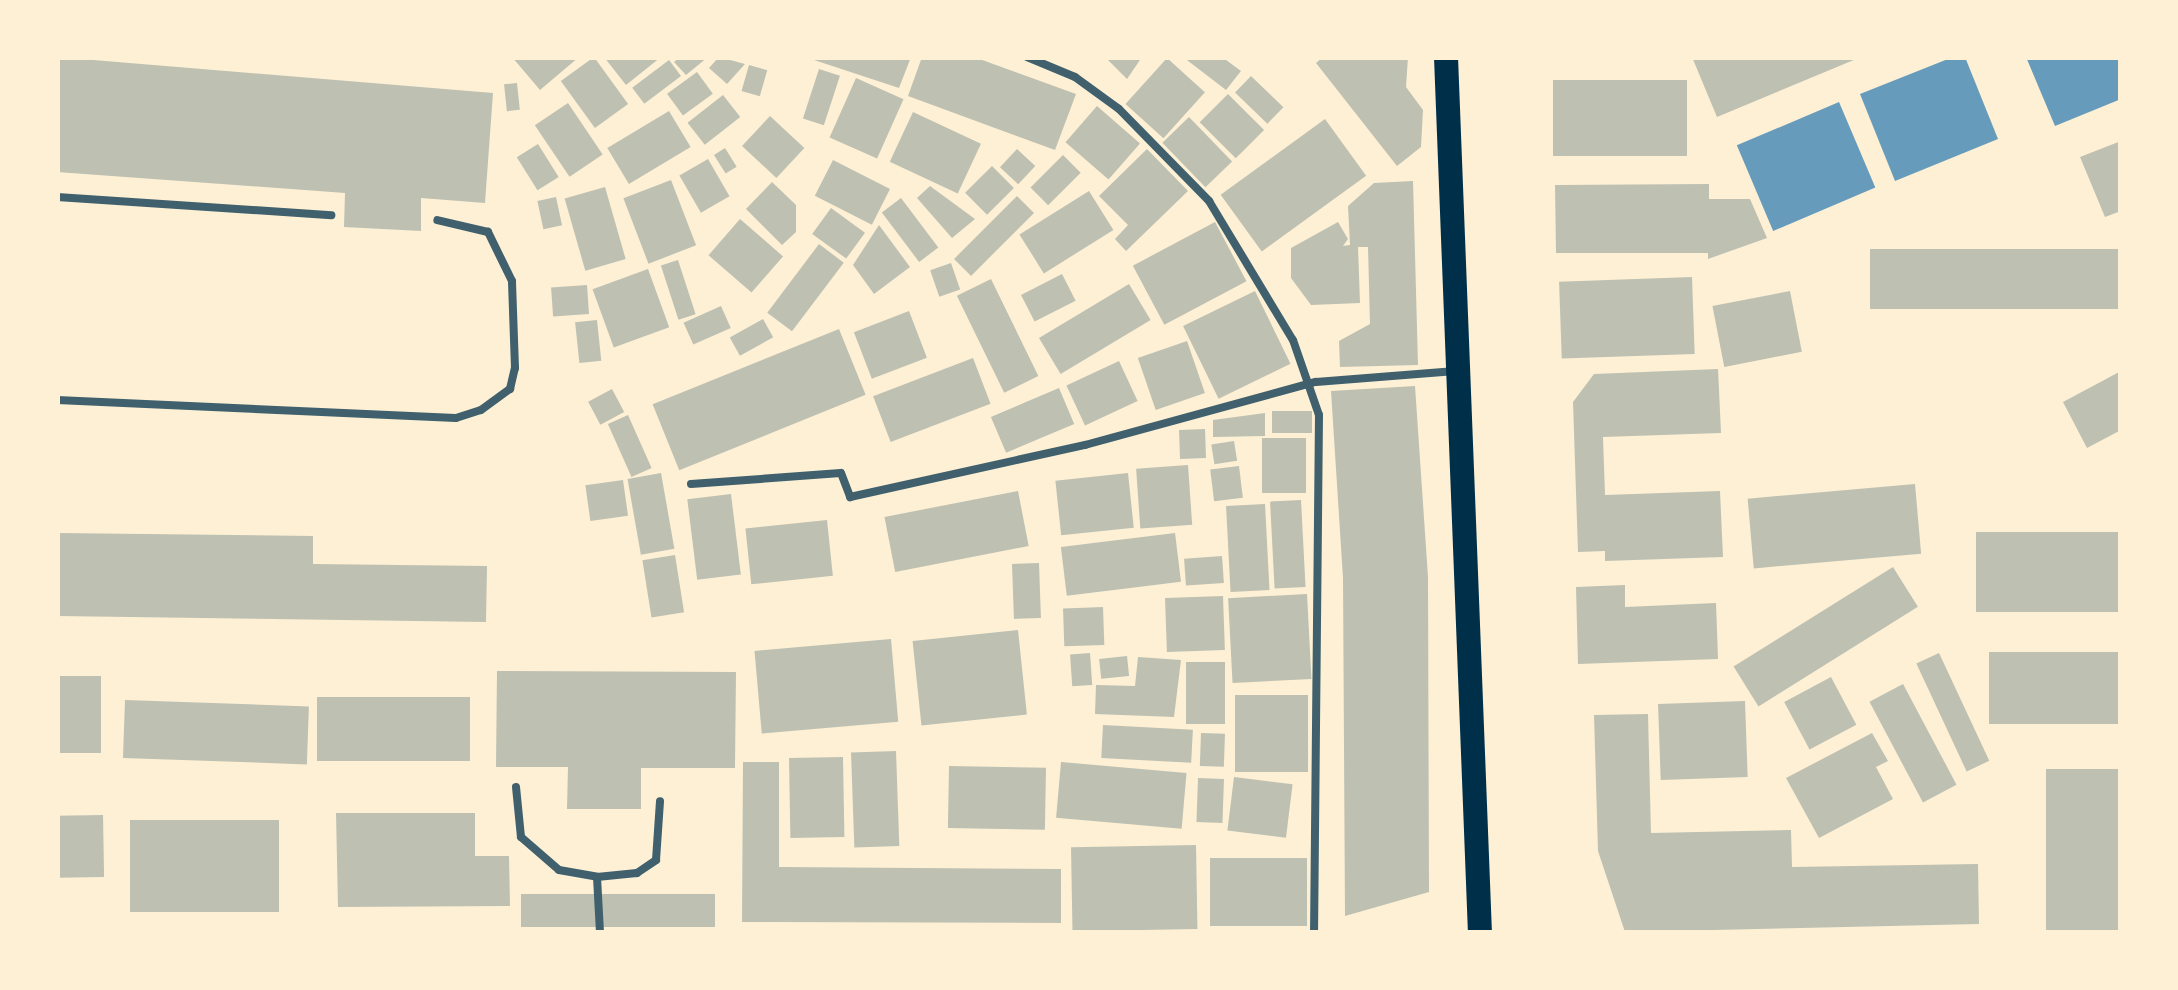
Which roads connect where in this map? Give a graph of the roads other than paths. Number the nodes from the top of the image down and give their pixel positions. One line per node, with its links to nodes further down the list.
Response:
1 (1027, 57): 13 (lane)
2 (1446, 57): 6 (main road)
3 (57, 197): 4 (lane)
4 (332, 215)
5 (436, 220): 7 (lane)
6 (1458, 371): 8 (lane); 14 (main road)
7 (58, 399)
8 (691, 484)
9 (516, 787): 11 (lane)
10 (660, 801): 11 (lane)
11 (597, 877): 12 (lane)
12 (600, 933)
13 (1314, 933)
14 (1480, 933)

